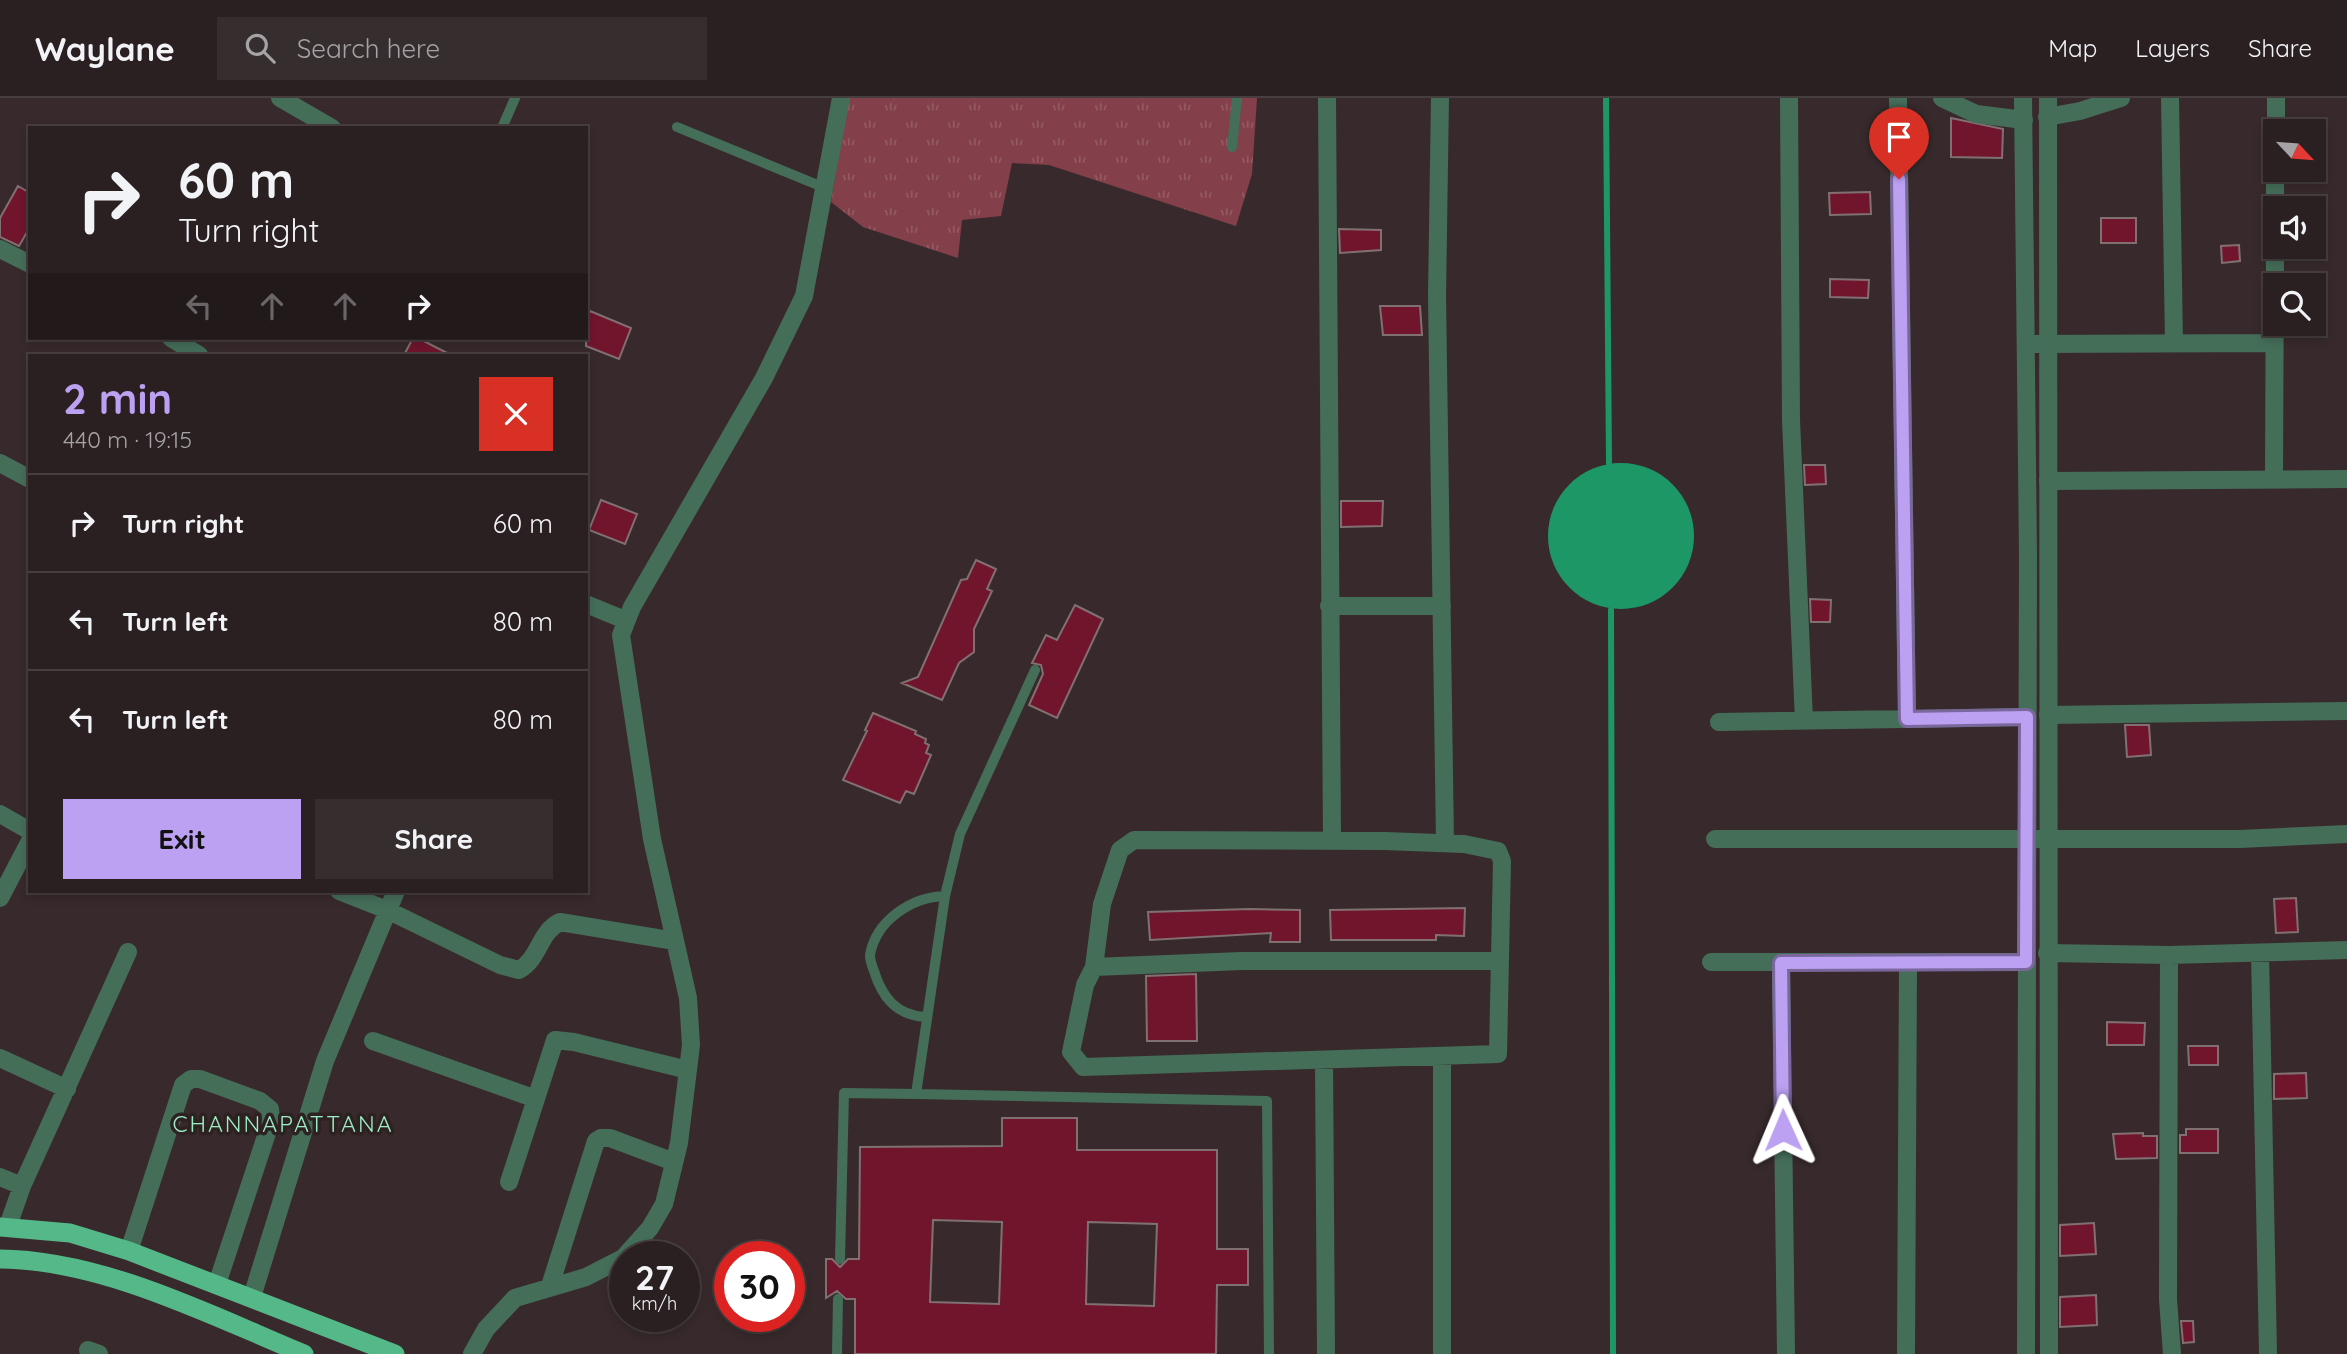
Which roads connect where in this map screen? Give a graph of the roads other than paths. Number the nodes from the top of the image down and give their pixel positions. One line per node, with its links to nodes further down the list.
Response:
1 (280, 98): 18 (street)
2 (515, 98): 19 (lane)
3 (841, 98): 22 (street)
4 (1237, 98): 21 (lane)
5 (1327, 98): 38 (street)
6 (1440, 98): 39 (street)
7 (1789, 98): 46 (street)
8 (1898, 98): 45 (street)
9 (1942, 98): 17 (street)
10 (2023, 98): 17 (street)
11 (2048, 98): 15 (street)
12 (2121, 98): 15 (street)
13 (2170, 98): 28 (street)
14 (2276, 98): 16 (street)
15 (2047, 117): 30 (street)
16 (2276, 119)
17 (2024, 120): 29 (street)
18 (329, 126)
19 (503, 126)
20 (677, 127): 22 (lane)
21 (1232, 147)
22 (825, 188): 40 (street)
23 (0, 249): 25 (street)
24 (2275, 259): 27 (street)
25 (28, 263)
26 (174, 340): 31 (street)
27 (2274, 342): 28 (street); 35 (street)
28 (2174, 343): 30 (street)
29 (2026, 344): 30 (street); 44 (street)
30 (2048, 344): 36 (street)
31 (197, 354)
32 (0, 463): 33 (street)
33 (28, 478)
34 (2347, 478): 35 (street)
35 (2274, 479): 36 (street)
36 (2048, 481): 43 (street)
37 (588, 605): 40 (street)
38 (1329, 606): 39 (street); 54 (street)
39 (1442, 606): 55 (street)
40 (625, 620): 62 (street)
41 (1035, 670): 59 (lane)
42 (2347, 711): 43 (street)
43 (2048, 715): 53 (street)
44 (2027, 717): 45 (street); 52 (street)
45 (1907, 719): 46 (street)
46 (1804, 721): 47 (street)
47 (1719, 722)
48 (0, 814): 49 (street)
49 (28, 830)
50 (2347, 834): 53 (street)
51 (1715, 839): 52 (street)
52 (2028, 839): 53 (street); 70 (street)
53 (2047, 839): 65 (street)
54 (1332, 841): 55 (street); 73 (street)
55 (1446, 843): 68 (street)
56 (28, 845): 60 (street)
57 (344, 893): 61 (street)
58 (395, 893): 61 (street)
59 (945, 896): 74 (lane); 74 (lane)
60 (0, 898)
61 (387, 910): 62 (street); 95 (street)
62 (675, 941): 79 (street)
63 (2347, 950): 66 (street)
64 (128, 952): 80 (street)
65 (2047, 953): 67 (street); 107 (street)
66 (2260, 953): 67 (street); 109 (street)
67 (2168, 955): 108 (street)
68 (1500, 961): 73 (street); 76 (street)
69 (1710, 962): 71 (street)
70 (2026, 962): 72 (street); 106 (street)
71 (1781, 963): 72 (street); 104 (street)
72 (1908, 964): 105 (street)
73 (1094, 967): 78 (street)
74 (925, 1017): 81 (lane)
75 (373, 1041): 82 (street)
76 (1442, 1057): 78 (street); 103 (street)
77 (0, 1058): 80 (street)
78 (1325, 1060): 102 (street)
79 (688, 1070): 82 (street); 83 (street)
80 (67, 1089): 86 (street)
81 (916, 1094): 91 (lane); 101 (lane)
82 (536, 1099): 85 (street)
83 (674, 1162): 88 (street); 94 (street)
84 (0, 1177): 86 (street)
85 (509, 1182)
86 (22, 1186): 87 (street)
87 (4, 1226): 89 (highway)
88 (639, 1241)
89 (129, 1251): 93 (highway); 93 (street)
90 (0, 1259): 97 (highway)
91 (840, 1259)
92 (609, 1265): 94 (street)
93 (216, 1284): 95 (highway)
94 (550, 1286): 99 (street)
95 (252, 1297): 98 (highway)
96 (838, 1299): 100 (lane)
97 (304, 1354)
98 (395, 1354)
99 (472, 1354)
100 (837, 1354)
101 (1269, 1354)
102 (1326, 1354)
103 (1442, 1354)
104 (1786, 1354)
105 (1906, 1354)
106 (2026, 1354)
107 (2049, 1354)
108 (2172, 1354)
109 (2268, 1354)

